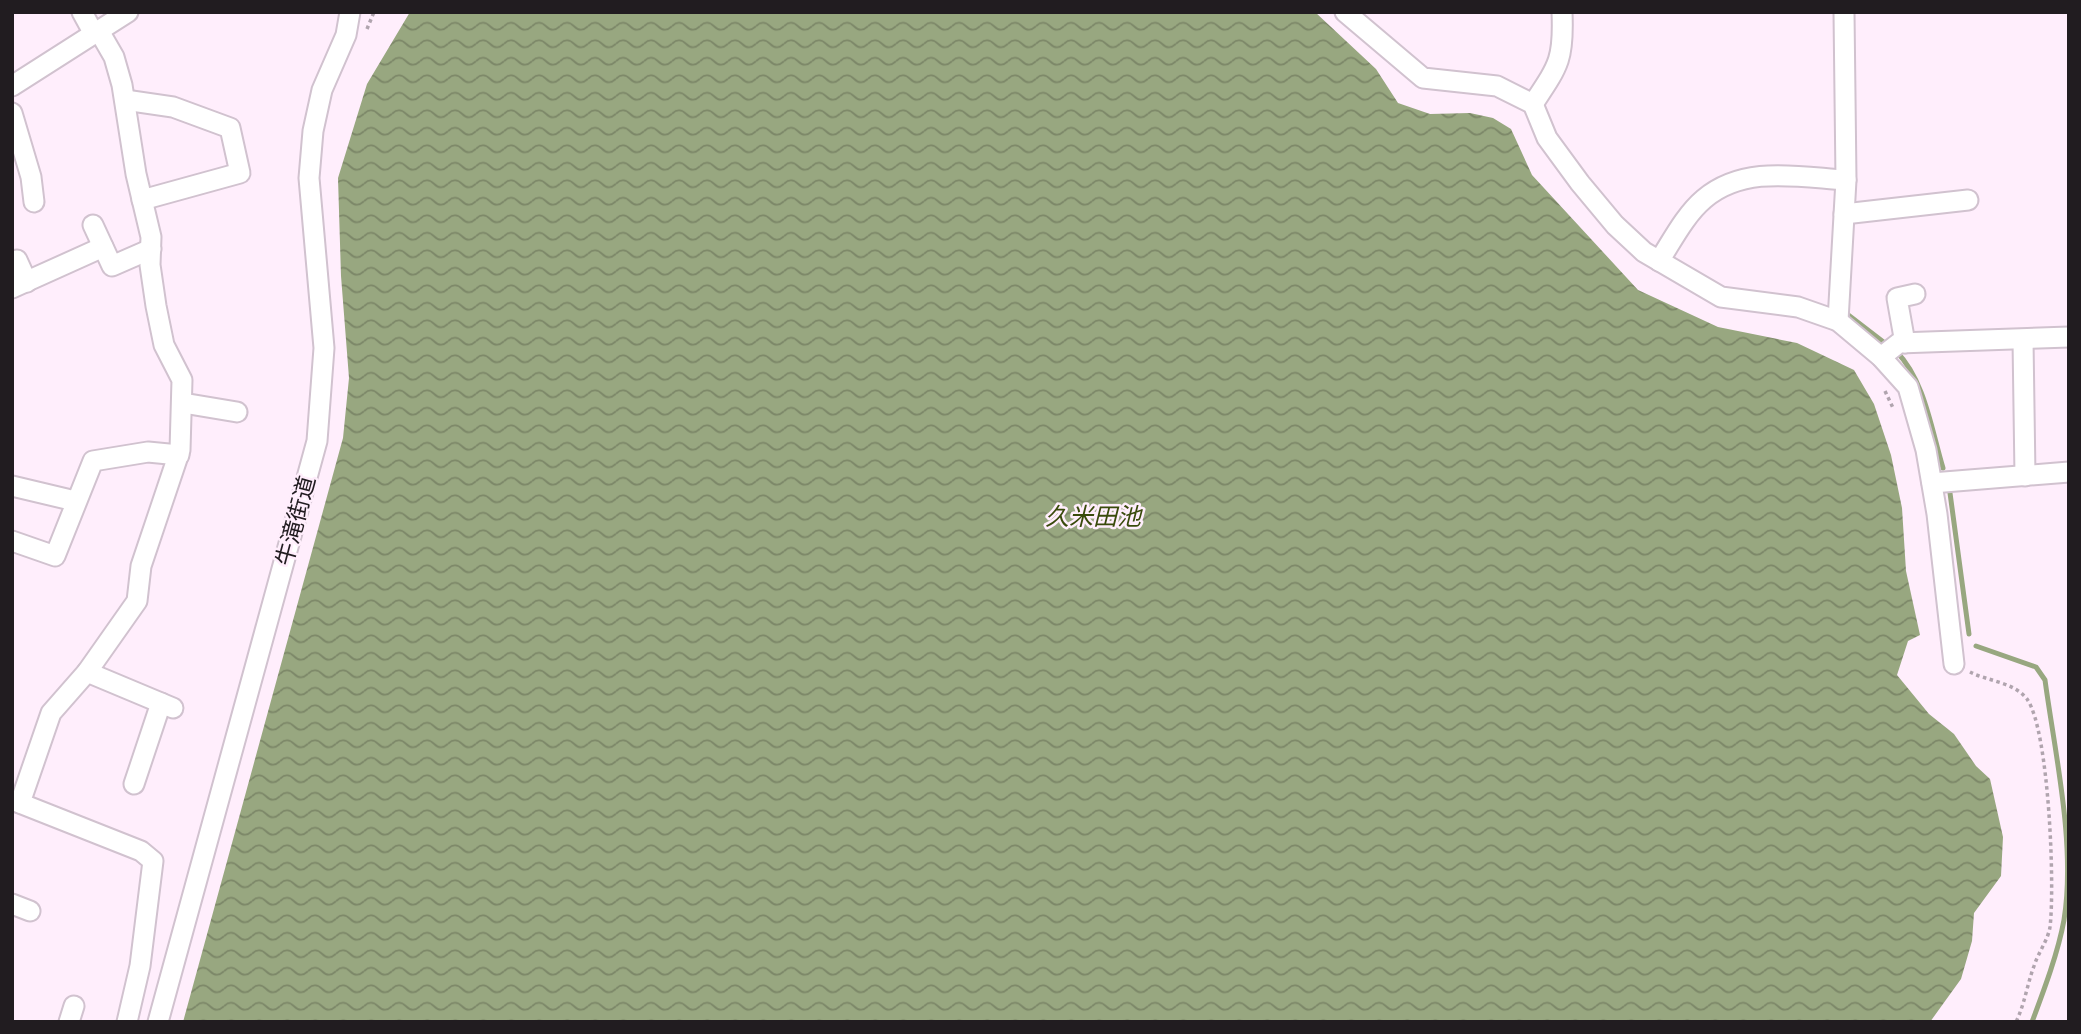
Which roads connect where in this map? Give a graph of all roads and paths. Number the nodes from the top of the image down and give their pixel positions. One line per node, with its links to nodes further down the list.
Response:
1 (82, 12): 8 (street)
2 (128, 12): 8 (street)
3 (350, 12): 9 (street, 牛滝街道)
4 (362, 12): 9 (street)
5 (1345, 12): 12 (street)
6 (1562, 12): 12 (street)
7 (1844, 12): 14 (street)
8 (96, 32): 10 (street); 11 (street)
9 (346, 35): 47 (street, 牛滝街道)
10 (12, 86)
11 (125, 100): 15 (street); 15 (street)
12 (1533, 104): 23 (street)
13 (12, 113): 17 (street)
14 (1846, 180): 18 (street); 23 (street)
15 (142, 200): 21 (street)
16 (1968, 200): 18 (street)
17 (34, 202)
18 (1844, 214): 26 (street)
19 (93, 225): 20 (street)
20 (103, 247): 21 (street); 24 (street)
21 (150, 249): 32 (street)
22 (17, 260): 24 (street)
23 (1659, 261): 26 (street)
24 (20, 285)
25 (1915, 294): 29 (street)
26 (1838, 321): 30 (street)
27 (2069, 337): 28 (street)
28 (2022, 340): 29 (street); 37 (street)
29 (1905, 343): 30 (street)
30 (1881, 357): 38 (street)
31 (1881, 382): 34 (path)
32 (183, 403): 33 (street); 35 (street)
33 (236, 412)
34 (1898, 418)
35 (178, 455): 40 (street); 43 (street)
36 (2069, 472): 37 (street)
37 (2025, 476): 38 (street)
38 (1931, 483): 42 (street)
39 (12, 486): 40 (street)
40 (75, 502): 41 (street)
41 (12, 541)
42 (1954, 664): 48 (path)
43 (88, 672): 44 (street); 45 (street)
44 (134, 784)
45 (16, 802): 46 (street)
46 (127, 1022)
47 (158, 1022)
48 (2016, 1022)

